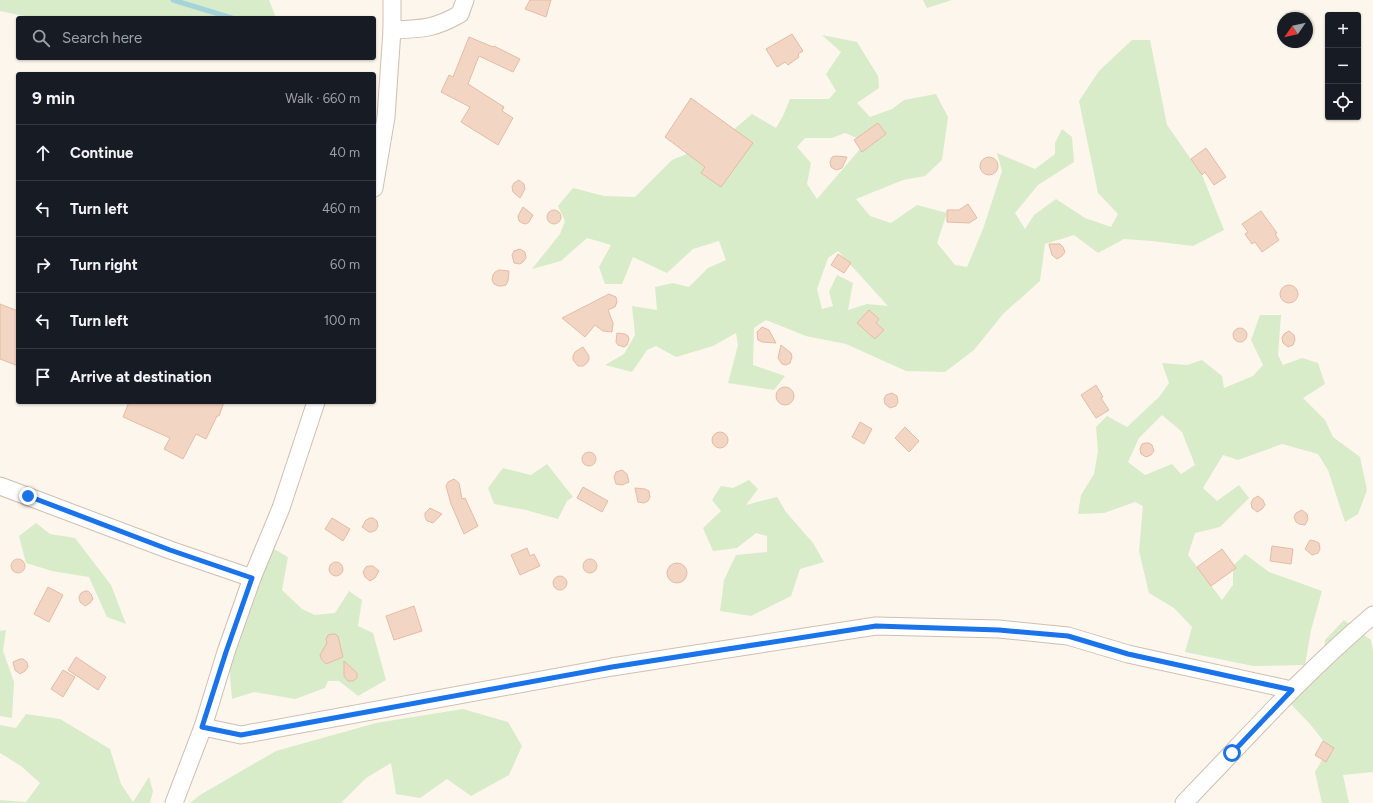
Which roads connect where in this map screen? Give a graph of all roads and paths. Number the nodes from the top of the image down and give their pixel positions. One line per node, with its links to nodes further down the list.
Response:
1 (392, 0): 3 (street)
2 (465, 0): 3 (street)
3 (392, 30): 4 (street)
4 (376, 176)
5 (315, 404): 7 (street)
6 (0, 486): 7 (street)
7 (252, 578): 10 (street)
8 (1373, 615): 9 (street)
9 (1292, 690): 10 (street); 12 (street)
10 (202, 727): 11 (street)
11 (174, 803)
12 (1184, 803)

